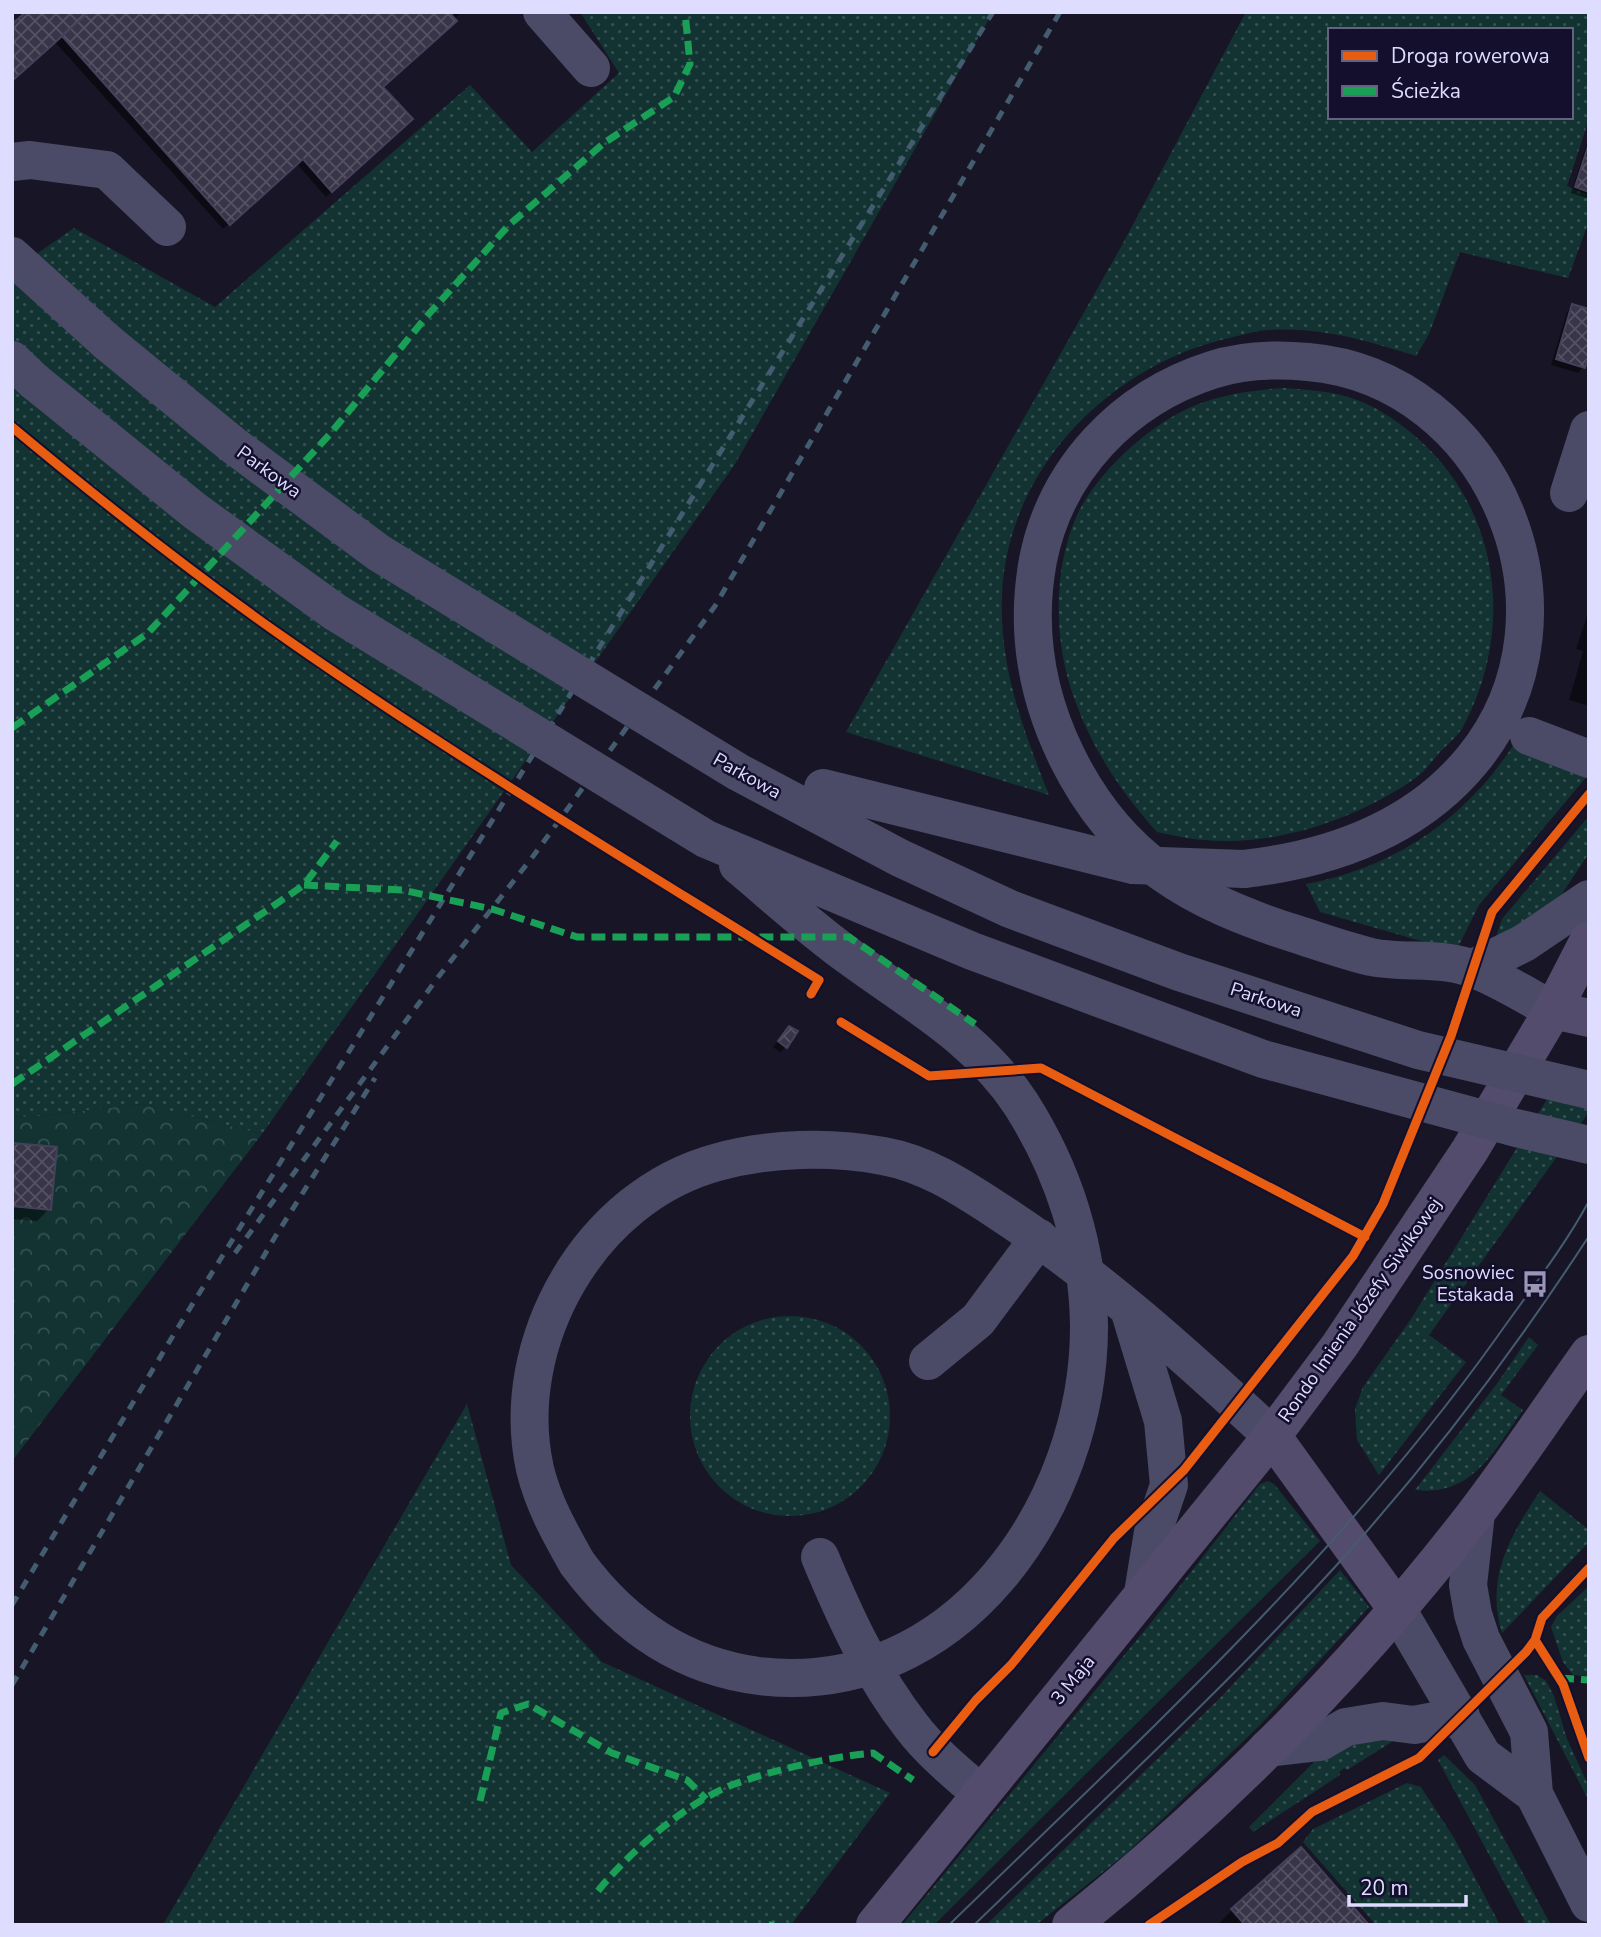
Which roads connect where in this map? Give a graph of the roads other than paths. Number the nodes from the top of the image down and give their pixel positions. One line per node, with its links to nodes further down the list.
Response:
1 (542, 12): 2 (street)
2 (591, 68)
3 (12, 162): 4 (street)
4 (167, 227)
5 (12, 256): 11 (street, Parkowa, bridge)
6 (12, 360): 12 (street, bridge)
7 (1589, 430): 8 (street)
8 (1569, 493)
9 (1529, 736): 10 (street)
10 (1589, 759)
11 (738, 772): 15 (street, bridge); 17 (street, Parkowa, bridge)
12 (706, 839): 18 (street, bridge); 19 (street, bridge)
13 (1589, 899): 15 (street)
14 (1589, 940): 16 (main road)
15 (1473, 968): 16 (street)
16 (1571, 1014): 23 (main road, Rondo Imienia Józefy Siwikowej)
17 (1589, 1090)
18 (1589, 1145)
19 (1039, 1238): 20 (street); 22 (street)
20 (1129, 1309): 23 (street); 26 (street)
21 (1589, 1354): 24 (main road)
22 (928, 1361)
23 (1272, 1436): 26 (main road, 3 Maja); 27 (main road, Rondo Imienia Józefy Siwikowej)
24 (1476, 1513): 27 (main road); 31 (street)
25 (820, 1558): 30 (street)
26 (1143, 1592): 30 (main road, 3 Maja)
27 (1397, 1609): 28 (street); 29 (main road)
28 (1461, 1716): 29 (street); 31 (street)
29 (1268, 1748): 34 (main road)
30 (981, 1794): 33 (main road, 3 Maja)
31 (1534, 1794): 32 (street)
32 (1589, 1903)
33 (874, 1925)
34 (1071, 1925)

